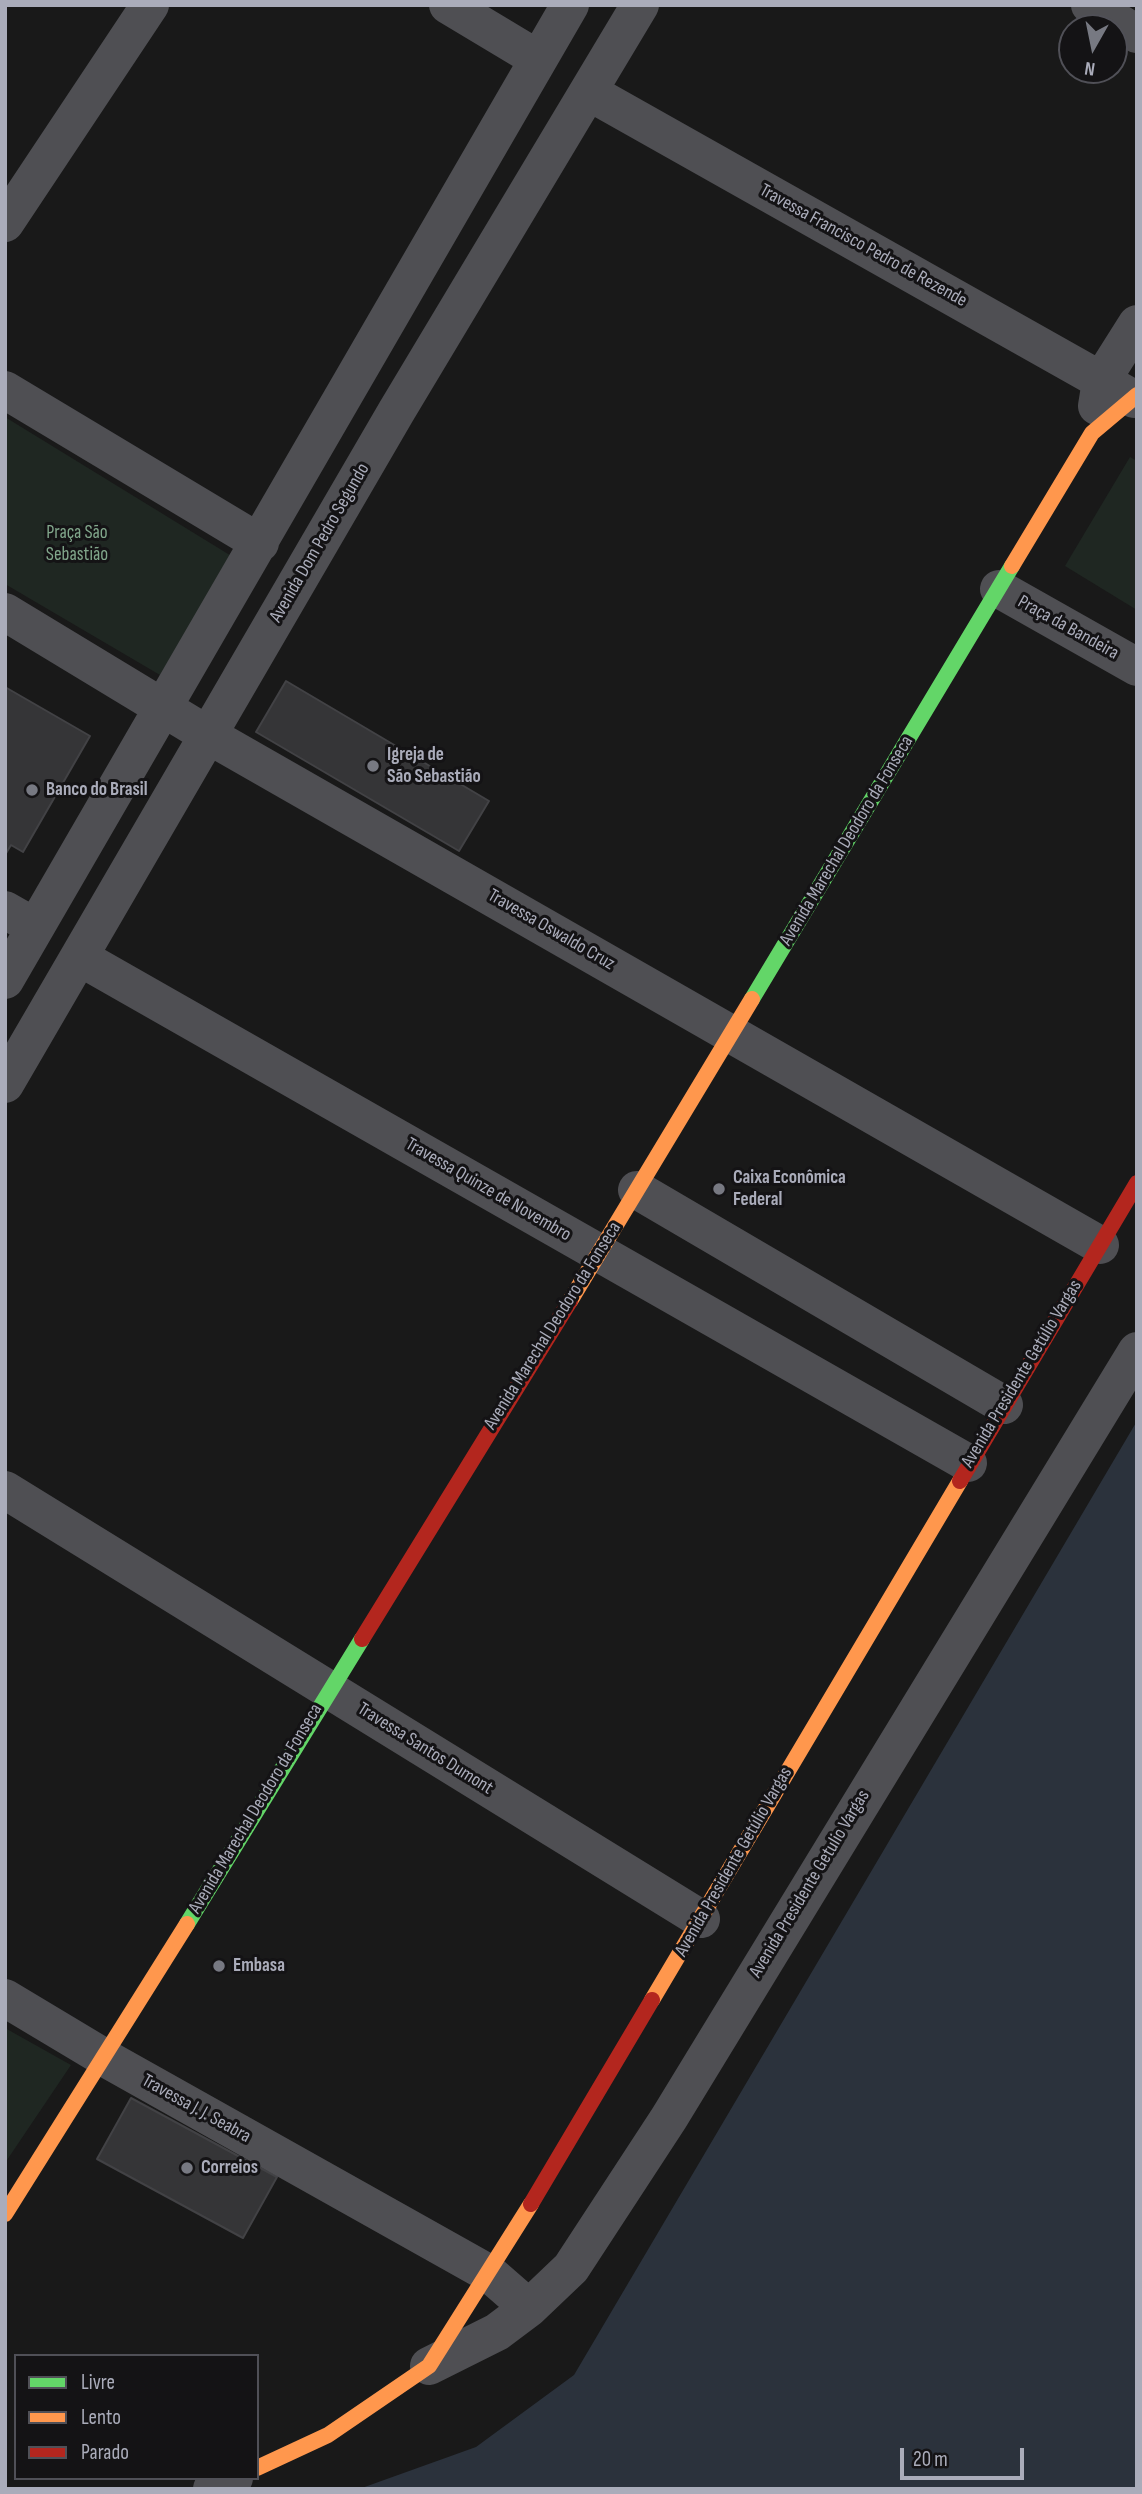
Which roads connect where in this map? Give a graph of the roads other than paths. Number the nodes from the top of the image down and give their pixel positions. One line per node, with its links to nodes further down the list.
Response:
1 (150, 5): 9 (street)
2 (448, 5): 7 (street)
3 (570, 5): 7 (street)
4 (640, 5): 8 (street, Avenida Dom Pedro Segundo)
5 (1090, 5): 6 (street)
6 (1137, 34)
7 (538, 59): 12 (street)
8 (589, 92): 11 (street, Travessa Francisco Pedro de Rezende); 15 (street, Avenida Dom Pedro Segundo)
9 (5, 223)
10 (1137, 324): 11 (street)
11 (1101, 381): 14 (street, Travessa Francisco Pedro de Rezende); 16 (street, Avenida Marechal Deodoro da Fonseca)
12 (350, 384): 15 (street); 17 (street)
13 (5, 390): 17 (street)
14 (1136, 398): 16 (street, Avenida Marechal Deodoro da Fonseca)
15 (396, 412): 22 (street, Avenida Dom Pedro Segundo)
16 (1092, 433): 18 (street, Avenida Marechal Deodoro da Fonseca)
17 (260, 543): 21 (street)
18 (999, 589): 20 (street, Praça da Bandeira); 26 (street, Avenida Marechal Deodoro da Fonseca)
19 (5, 612): 21 (street, Travessa Oswaldo Cruz)
20 (1137, 667)
21 (164, 707): 22 (street, Travessa Oswaldo Cruz); 23 (street)
22 (208, 735): 24 (street, Avenida Dom Pedro Segundo); 26 (street, Travessa Oswaldo Cruz)
23 (20, 918): 25 (street)
24 (80, 958): 27 (street, Avenida Dom Pedro Segundo); 31 (street, Travessa Quinze de Novembro)
25 (5, 980)
26 (731, 1033): 29 (street, Avenida Marechal Deodoro da Fonseca); 30 (street, Travessa Oswaldo Cruz)
27 (5, 1084)
28 (1137, 1183): 30 (street, Avenida Presidente Getúlio Vargas)
29 (637, 1190): 31 (street, Avenida Marechal Deodoro da Fonseca); 33 (street)
30 (1100, 1245): 33 (street, Avenida Presidente Getúlio Vargas)
31 (599, 1253): 34 (street, Travessa Quinze de Novembro); 36 (street, Avenida Marechal Deodoro da Fonseca)
32 (1137, 1351): 42 (street, Avenida Presidente Getulio Vargas)
33 (1004, 1405): 34 (street, Avenida Presidente Getúlio Vargas)
34 (968, 1463): 37 (street, Avenida Presidente Getúlio Vargas)
35 (5, 1490): 36 (street, Travessa Santos Dumont)
36 (329, 1690): 37 (street, Travessa Santos Dumont); 39 (street, Avenida Marechal Deodoro da Fonseca)
37 (701, 1919): 41 (street, Avenida Presidente Getúlio Vargas)
38 (5, 1998): 39 (street, Travessa J. J. Seabra)
39 (105, 2059): 40 (street, Avenida Marechal Deodoro da Fonseca); 41 (street, Travessa J. J. Seabra)
40 (5, 2214)
41 (490, 2274): 42 (street, Travessa J. J. Seabra); 43 (street, Avenida Presidente Getúlio Vargas)
42 (529, 2308): 43 (street, Avenida Presidente Getulio Vargas)
43 (429, 2366): 44 (street, Avenida Presidente Getúlio Vargas)
44 (259, 2467)
45 (230, 2480): 46 (street)
46 (212, 2489)

